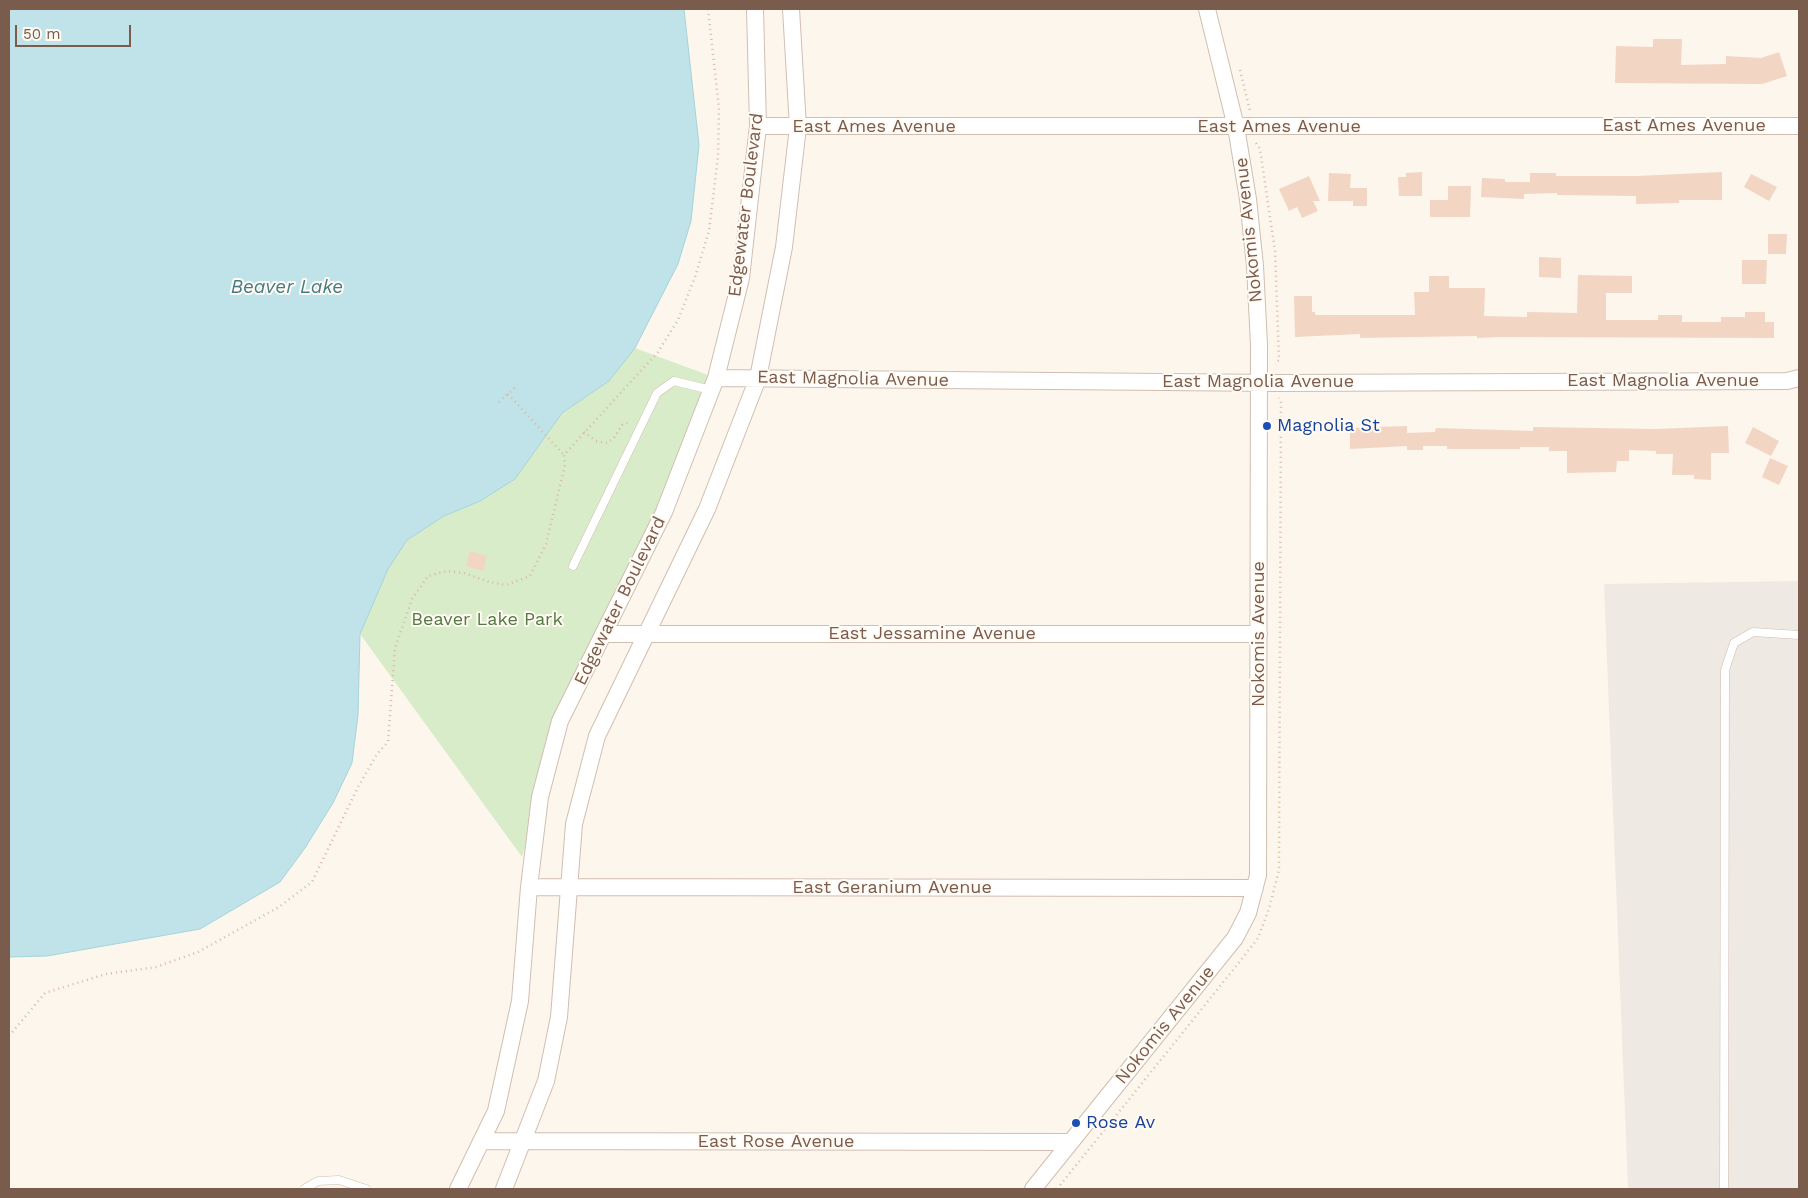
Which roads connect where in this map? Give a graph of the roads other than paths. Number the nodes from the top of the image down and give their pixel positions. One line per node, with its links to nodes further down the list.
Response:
1 (755, 9): 4 (street, Edgewater Boulevard)
2 (791, 9): 6 (street, Edgewater Boulevard)
3 (1207, 9): 7 (street, Nokomis Avenue)
4 (758, 126): 6 (street, East Ames Avenue); 11 (street, Edgewater Boulevard)
5 (1799, 126): 7 (street, East Ames Avenue)
6 (798, 127): 7 (street, East Ames Avenue); 8 (street, Edgewater Boulevard)
7 (1236, 127): 10 (street, Nokomis Avenue)
8 (758, 378): 10 (street, East Magnolia Avenue); 11 (street, East Magnolia Avenue); 14 (street, Edgewater Boulevard)
9 (1799, 378): 10 (street, East Magnolia Avenue)
10 (1259, 383): 15 (street, Nokomis Avenue)
11 (713, 384): 12 (lane); 13 (street, Edgewater Boulevard)
12 (573, 566)
13 (604, 634): 14 (street, East Jessamine Avenue); 17 (street, Edgewater Boulevard)
14 (644, 634): 15 (street, East Jessamine Avenue); 18 (street, Edgewater Boulevard)
15 (1259, 634): 19 (street, Nokomis Avenue)
16 (1799, 635): 28 (lane)
17 (529, 887): 18 (street, East Geranium Avenue); 20 (street, Edgewater Boulevard)
18 (568, 888): 19 (street, East Geranium Avenue); 21 (street, Edgewater Boulevard)
19 (1255, 888): 22 (street, Nokomis Avenue)
20 (482, 1141): 21 (street, East Rose Avenue); 25 (street, Edgewater Boulevard)
21 (524, 1141): 22 (street, East Rose Avenue); 26 (street, Edgewater Boulevard)
22 (1071, 1142): 27 (street, Nokomis Avenue)
23 (304, 1189): 24 (lane)
24 (366, 1189)
25 (458, 1189)
26 (504, 1189)
27 (1033, 1189)
28 (1724, 1189)

